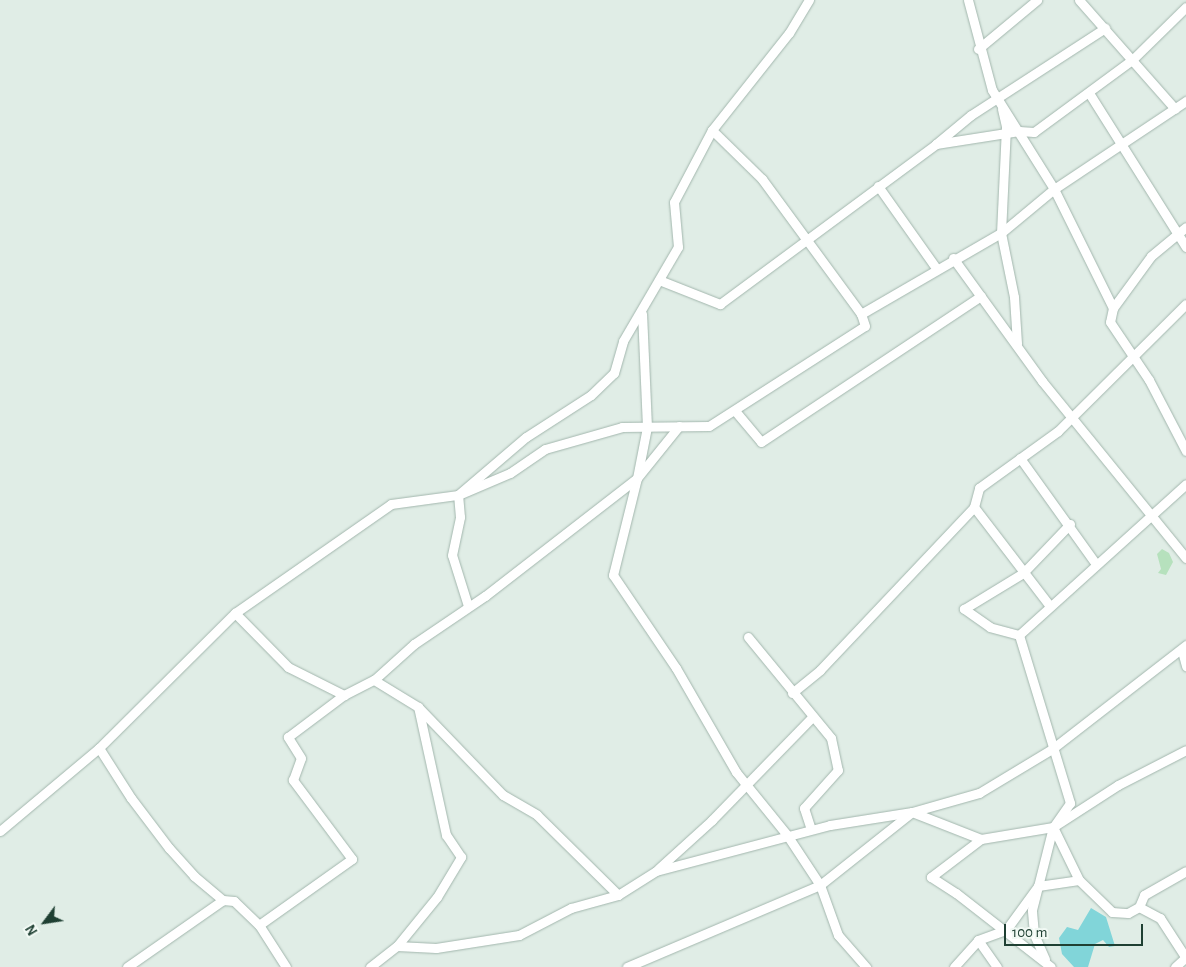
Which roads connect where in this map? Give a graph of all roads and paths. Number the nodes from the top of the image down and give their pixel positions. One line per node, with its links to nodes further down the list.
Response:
1 (809, 0): 13 (street)
2 (968, 0): 7 (street)
3 (1038, 0): 7 (street)
4 (1079, 0): 6 (street)
5 (1186, 7): 8 (street)
6 (1106, 28): 8 (street); 10 (street)
7 (978, 49): 10 (street)
8 (1133, 59): 9 (street); 12 (street)
9 (1089, 93): 14 (street); 17 (street)
10 (999, 101): 14 (street); 15 (street); 16 (street)
11 (1186, 101): 12 (street)
12 (1175, 109): 17 (street)
13 (712, 130): 23 (street); 27 (street)
14 (1019, 131): 15 (street); 19 (street)
15 (1005, 135): 16 (street); 21 (street)
16 (936, 144): 18 (street)
17 (1122, 147): 19 (street); 22 (street)
18 (878, 186): 23 (street); 26 (street)
19 (1054, 189): 21 (street); 29 (street)
20 (1186, 228): 22 (street)
21 (1001, 233): 25 (street); 33 (street)
22 (1177, 235): 24 (street); 29 (street)
23 (808, 240): 27 (street); 32 (street)
24 (1186, 247)
25 (953, 258): 26 (street); 28 (street)
26 (936, 268): 32 (street)
27 (659, 280): 31 (street)
28 (981, 296): 33 (street); 35 (street)
29 (1114, 308): 34 (street)
30 (1185, 309): 34 (street)
31 (642, 313): 38 (street); 43 (street)
32 (862, 314): 35 (street)
33 (1017, 347): 36 (street)
34 (1135, 359): 36 (street); 39 (street)
35 (736, 412): 37 (street)
36 (1072, 419): 40 (street); 45 (street)
37 (679, 426): 38 (street); 41 (street)
38 (647, 427): 41 (street); 43 (street)
39 (1186, 451)
40 (1020, 458): 44 (street); 46 (street)
41 (637, 478): 50 (street); 65 (street)
42 (1186, 484): 45 (street)
43 (458, 495): 50 (street); 52 (street)
44 (974, 507): 49 (street); 58 (street)
45 (1151, 514): 47 (street); 48 (street)
46 (1070, 524): 48 (street); 49 (street)
47 (1186, 558)
48 (1096, 564): 51 (street)
49 (1023, 573): 51 (street); 53 (street)
50 (468, 606): 57 (street)
51 (1050, 606): 53 (street)
52 (235, 613): 59 (street); 62 (street)
53 (1019, 635): 63 (street)
54 (748, 637): 58 (street)
55 (1184, 648): 56 (street); 63 (street)
56 (1186, 666)
57 (374, 680): 59 (street); 60 (street)
58 (792, 693): 61 (street)
59 (344, 695): 80 (street)
60 (418, 707): 77 (street); 83 (street)
61 (812, 717): 65 (street); 68 (street)
62 (99, 748): 69 (street); 78 (street)
63 (1052, 749): 66 (street); 67 (street)
64 (1186, 750): 67 (street)
65 (747, 785): 70 (street); 72 (street)
66 (912, 812): 68 (street); 71 (street); 75 (street)
67 (1053, 827): 71 (street); 74 (street); 76 (street)
68 (811, 829): 70 (street)
69 (0, 831)
70 (787, 835): 72 (street); 75 (street)
71 (981, 839): 81 (street)
72 (656, 871): 77 (street)
73 (1186, 871): 79 (street)
74 (1080, 880): 76 (street); 79 (street)
75 (820, 885): 89 (street); 90 (street)
76 (1038, 886): 81 (street); 85 (street)
77 (618, 895): 83 (street)
78 (223, 900): 80 (street); 86 (street)
79 (1139, 907): 84 (street)
80 (259, 925): 87 (street)
81 (1006, 930): 82 (street); 85 (street)
82 (978, 940): 91 (street); 92 (street)
83 (397, 946): 88 (street)
84 (1186, 957): 93 (street)
85 (1049, 966)
86 (127, 967)
87 (286, 967)
88 (370, 967)
89 (627, 967)
90 (866, 967)
91 (954, 967)
92 (997, 967)
93 (1175, 967)

